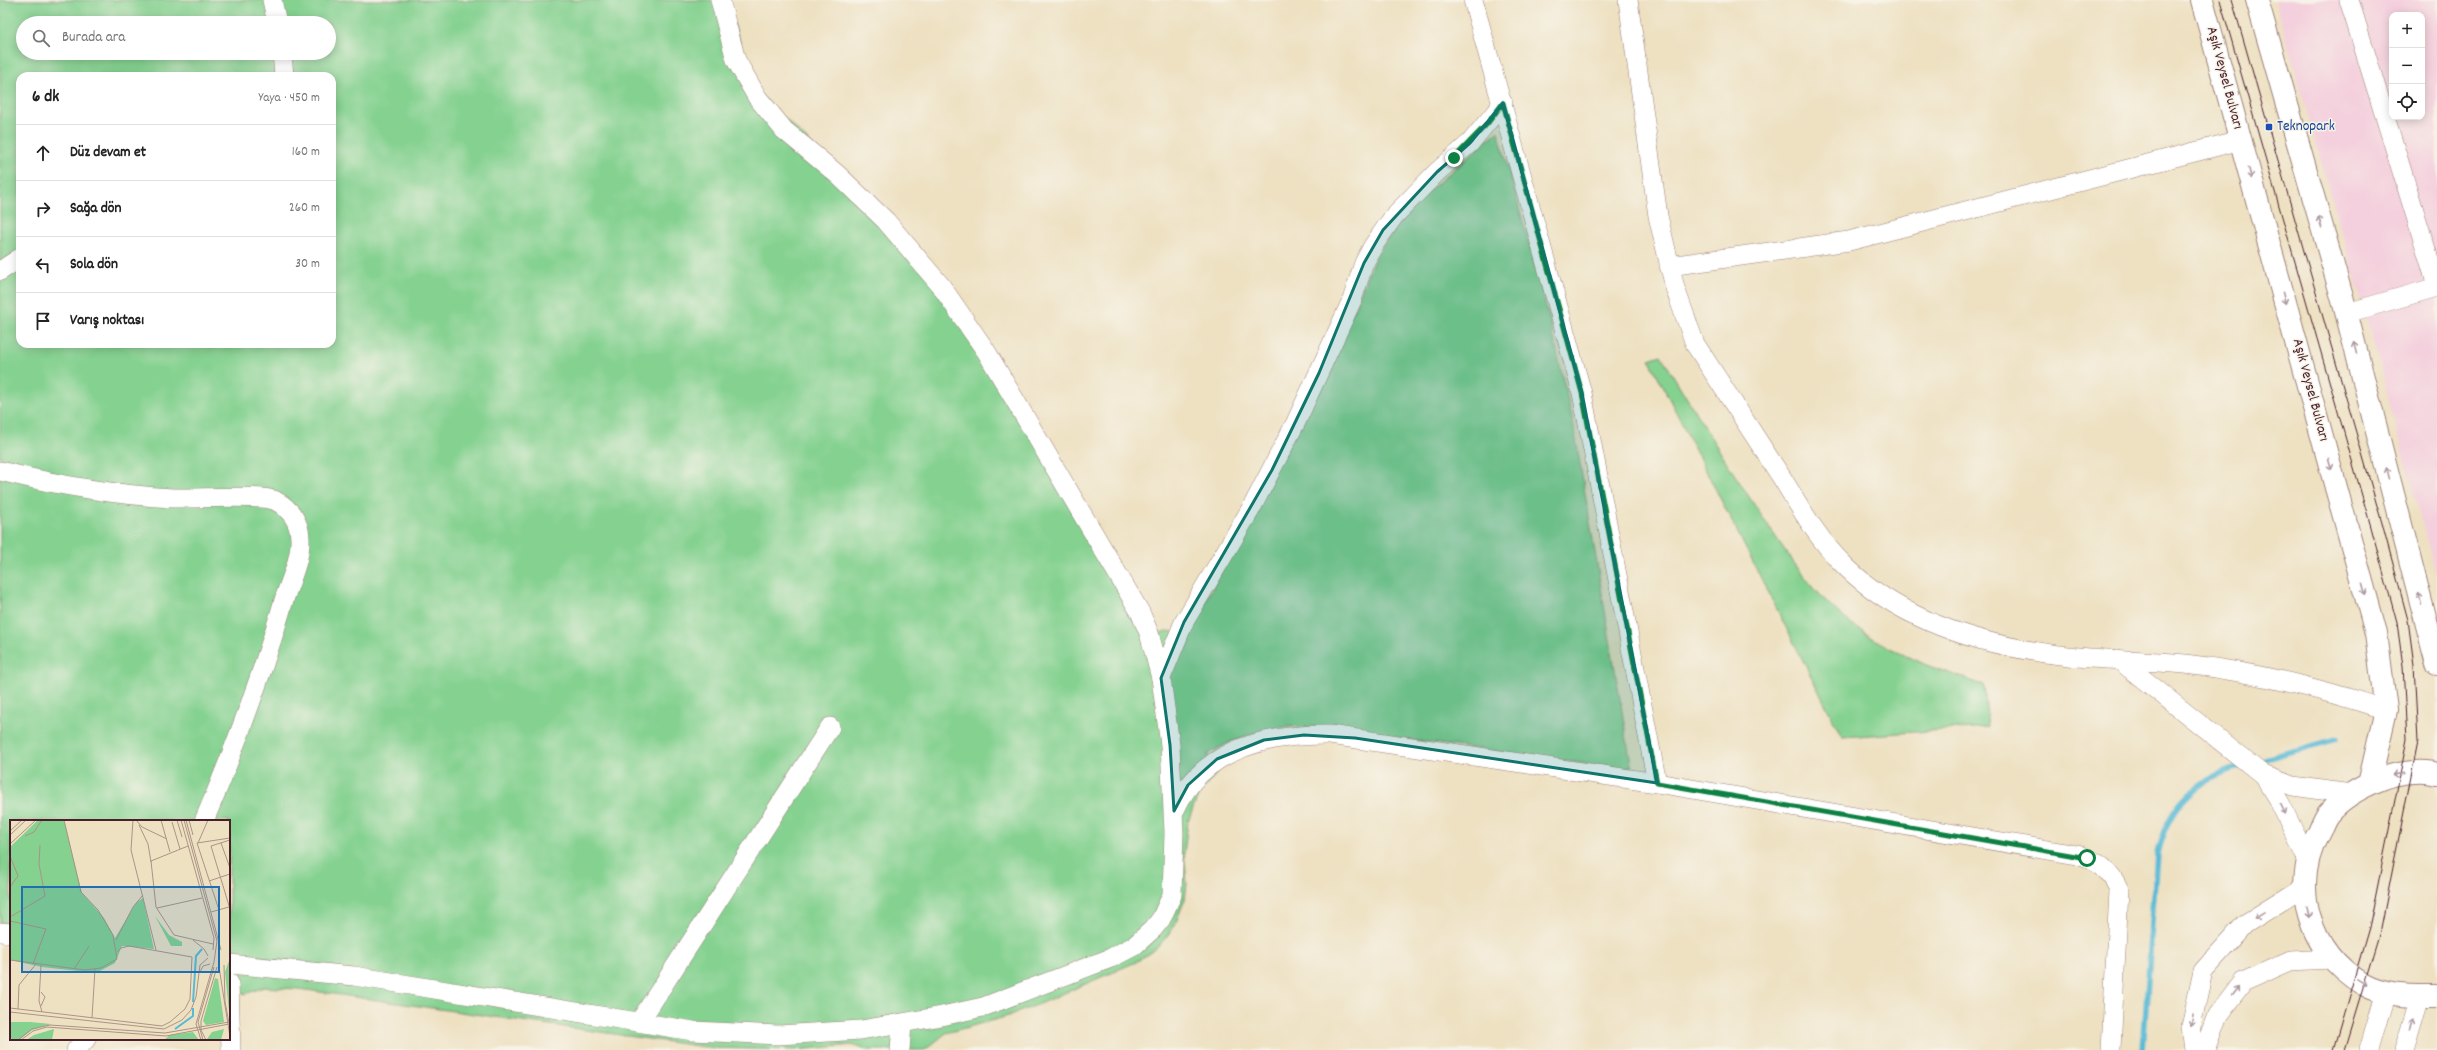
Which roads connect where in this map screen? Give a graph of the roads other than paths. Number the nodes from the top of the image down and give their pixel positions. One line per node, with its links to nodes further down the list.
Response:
1 (272, 0): 8 (street)
2 (720, 0): 21 (street)
3 (1473, 0): 11 (street)
4 (1628, 0): 14 (street)
5 (2202, 0): 12 (main road, Aşık Veysel Bulvarı)
6 (2257, 0): 17 (main road, one-way to 6)
7 (2349, 0): 16 (street)
8 (275, 16)
9 (283, 60): 10 (street)
10 (284, 72)
11 (1503, 103): 21 (street); 26 (street)
12 (2241, 140): 14 (street); 22 (main road, Aşık Veysel Bulvarı, one-way to 22)
13 (16, 261): 15 (street)
14 (1669, 266): 19 (street)
15 (0, 271)
16 (2437, 286): 17 (street)
17 (2346, 314): 20 (main road, one-way to 17)
18 (0, 471): 30 (street)
19 (2118, 659): 22 (street); 25 (street)
20 (2437, 664)
21 (1161, 678): 29 (street)
22 (2386, 710): 27 (main road, Aşık Veysel Bulvarı)
23 (830, 727): 40 (street)
24 (2437, 774): 27 (main road, one-way to 27)
25 (2263, 775): 28 (street); 31 (street, one-way to 31)
26 (1657, 783): 29 (street); 46 (street)
27 (2369, 784): 28 (main road)
28 (2350, 794): 31 (main road)
29 (1174, 811): 41 (street)
30 (204, 820)
31 (2308, 861): 32 (main road)
32 (2304, 887): 35 (main road, one-way to 35); 47 (street, one-way to 47)
33 (0, 932): 34 (street)
34 (10, 934)
35 (2332, 959): 37 (main road, one-way to 37); 48 (street, one-way to 35)
36 (230, 964): 40 (street)
37 (2386, 992): 38 (main road); 49 (street)
38 (2429, 996): 50 (street, one-way to 38)
39 (230, 1016): 44 (street)
40 (640, 1021): 41 (street)
41 (902, 1024): 45 (street)
42 (85, 1040): 43 (street)
43 (76, 1050)
44 (231, 1050)
45 (900, 1050)
46 (2111, 1050)
47 (2194, 1050)
48 (2205, 1050)
49 (2369, 1050)
50 (2404, 1050)

